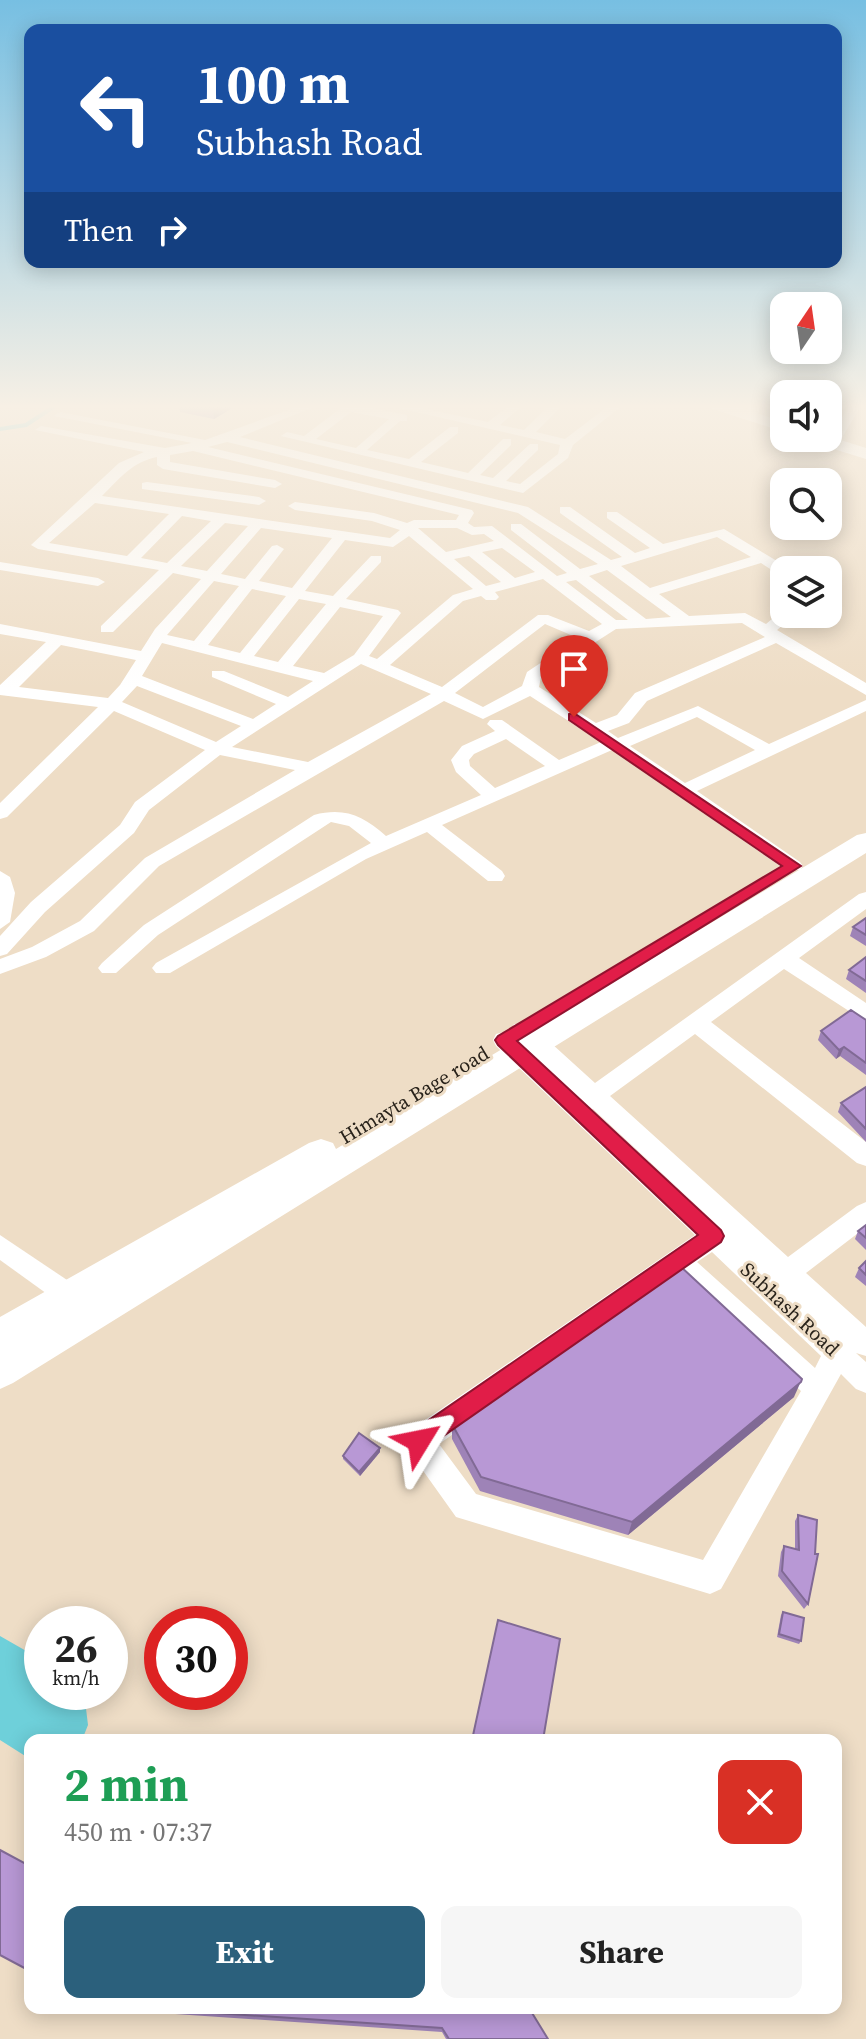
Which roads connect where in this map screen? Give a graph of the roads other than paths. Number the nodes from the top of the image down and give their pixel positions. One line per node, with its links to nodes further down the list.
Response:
1 (92, 499): 25 (street)
2 (93, 499): 13 (street)
3 (245, 499): 9 (street)
4 (303, 499): 10 (street)
5 (397, 499): 17 (street)
6 (478, 499): 8 (street)
7 (528, 499): 11 (street)
8 (481, 500): 11 (street); 17 (street)
9 (259, 501): 18 (street)
10 (295, 506): 15 (street); 19 (street)
11 (523, 510): 34 (street)
12 (565, 510): 30 (street)
13 (179, 512): 16 (street); 33 (street)
14 (612, 515): 27 (street)
15 (367, 516): 21 (street); 22 (street)
16 (222, 518): 18 (street); 37 (street)
17 (464, 518): 21 (street); 24 (street)
18 (250, 522): 19 (street); 39 (street)
19 (277, 526): 22 (street)
20 (516, 527): 38 (street)
21 (409, 528): 22 (street); 29 (street)
22 (345, 536): 44 (street)
23 (691, 540): 27 (street); 31 (street); 36 (street)
24 (504, 543): 28 (street); 40 (street)
25 (38, 545): 33 (street); 35 (street)
26 (277, 549): 43 (street)
27 (661, 549): 30 (street)
28 (472, 551): 29 (street); 42 (street)
29 (444, 557): 46 (street)
30 (633, 558): 34 (street)
31 (763, 558): 36 (street); 53 (street)
32 (376, 559): 47 (street)
33 (130, 561): 37 (street)
34 (610, 565): 38 (street); 45 (street)
35 (3, 567): 41 (street)
36 (734, 567): 45 (street)
37 (171, 568): 39 (street); 52 (street)
38 (581, 574): 40 (street); 49 (street)
39 (212, 576): 43 (street); 54 (street)
40 (550, 578): 42 (street); 50 (street)
41 (98, 582)
42 (512, 583): 46 (street)
43 (248, 584): 44 (street); 57 (street)
44 (296, 593): 47 (street); 59 (street)
45 (648, 593): 48 (street)
46 (488, 594): 61 (street)
47 (337, 602): 60 (street); 62 (street)
48 (687, 622): 49 (street); 53 (street)
49 (643, 624): 50 (street)
50 (613, 625): 55 (street)
51 (0, 629): 56 (street)
52 (107, 629)
53 (772, 634): 68 (street); 75 (street)
54 (158, 637): 57 (street); 58 (street)
55 (590, 637): 66 (street); 69 (street)
56 (57, 640): 58 (street); 67 (street)
57 (198, 647): 59 (street)
58 (146, 657): 64 (street)
59 (245, 657): 62 (street)
60 (360, 658): 61 (street); 65 (street)
61 (379, 666): 69 (street)
62 (283, 667): 65 (street)
63 (218, 674): 71 (street)
64 (132, 678): 70 (street); 74 (street)
65 (327, 679): 71 (street)
66 (530, 689): 73 (street); 75 (street)
67 (3, 690): 70 (street)
68 (866, 690)
69 (444, 694): 73 (street); 81 (street)
70 (110, 703): 78 (street); 84 (street)
71 (289, 703): 74 (street)
72 (866, 705): 79 (street)
73 (483, 714): 76 (street)
74 (254, 725): 78 (street)
75 (595, 730): 77 (street)
76 (507, 732): 80 (street); 83 (street)
77 (615, 744): 79 (street); 80 (street); 82 (street)
78 (217, 749): 81 (street); 94 (street)
79 (769, 751): 82 (street)
80 (557, 767): 83 (street)
81 (311, 768): 96 (street)
82 (683, 791): 89 (street)
83 (493, 796): 86 (street)
84 (0, 813)
85 (866, 822): 89 (main road, Himayta Bage road)
86 (428, 824): 88 (street); 90 (street)
87 (866, 841): 101 (main road)
88 (384, 844): 97 (street); 98 (street)
89 (793, 866): 101 (main road, Himayta Bage road)
90 (495, 876)
91 (0, 877): 93 (street)
92 (866, 899): 95 (street)
93 (0, 922)
94 (0, 949)
95 (784, 958): 99 (street); 100 (street)
96 (0, 967)
97 (109, 968)
98 (163, 968)
99 (866, 1014)
100 (695, 1022): 102 (street); 103 (street)
101 (521, 1042): 102 (street, Subhash Road); 109 (main road, Himayta Bage road); 112 (main road)
102 (586, 1101): 105 (street, Subhash Road); 108 (street, Subhash Road)
103 (866, 1156)
104 (866, 1213): 108 (street)
105 (714, 1236): 107 (street); 111 (street, Subhash Road)
106 (0, 1246): 109 (street)
107 (677, 1261): 114 (street); 114 (street)
108 (788, 1272): 111 (street, Subhash Road)
109 (70, 1296): 110 (main road, Himayta Bage road)
110 (0, 1336)
111 (858, 1344): 113 (street, Subhash Road); 114 (street)
112 (0, 1371)
113 (866, 1380)
114 (816, 1387)

